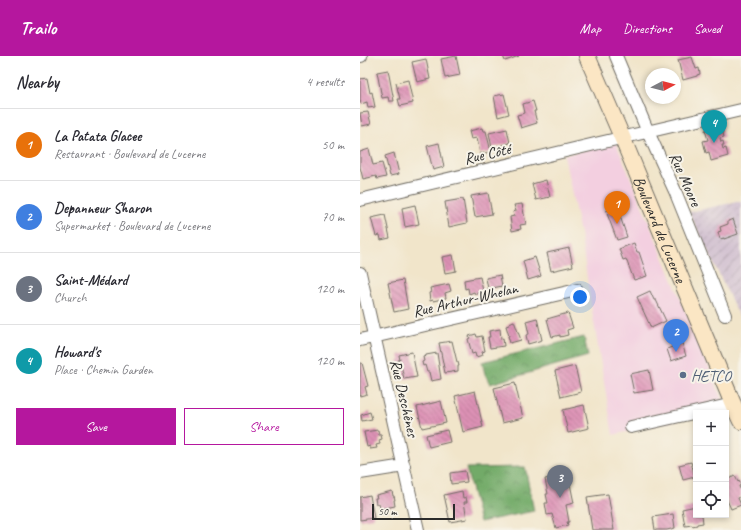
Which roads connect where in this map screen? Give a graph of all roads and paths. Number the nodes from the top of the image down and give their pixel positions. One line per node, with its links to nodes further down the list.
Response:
1 (587, 56): 5 (main road, Boulevard de Lucerne)
2 (616, 56): 4 (street, Rue Moore)
3 (741, 110): 4 (street, Rue Côté)
4 (648, 132): 5 (street, Rue Côté); 9 (street, Rue Moore)
5 (622, 137): 6 (street, Rue Côté); 12 (main road, Boulevard de Lucerne)
6 (360, 200)
7 (360, 273): 10 (street, Rue Deschênes)
8 (577, 290): 10 (street, Rue Arthur-Whelan)
9 (725, 316)
10 (374, 336): 11 (street, Rue Arthur-Whelan); 16 (street, Rue Deschênes)
11 (360, 340)
12 (733, 404): 13 (main road, Boulevard de Lucerne); 14 (street); 15 (main road, Boulevard de Lucerne)
13 (741, 421)
14 (631, 427)
15 (741, 428)
16 (404, 466): 17 (street); 18 (street, Rue Deschênes)
17 (360, 474)
18 (418, 530)

